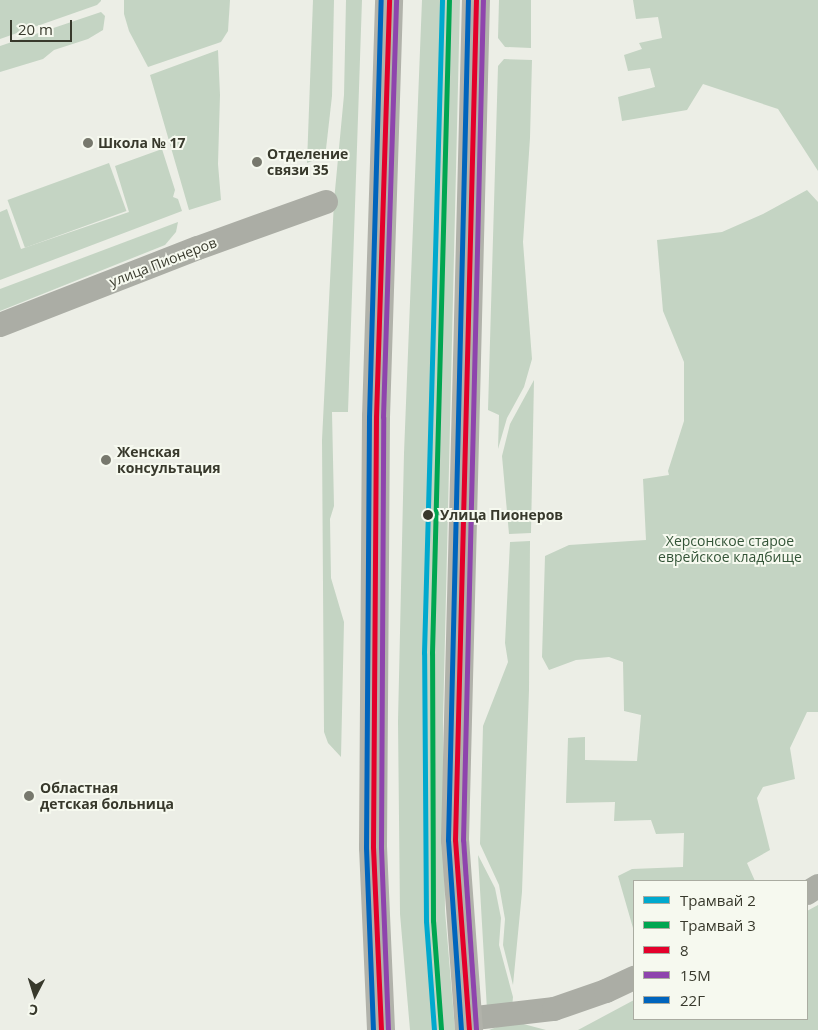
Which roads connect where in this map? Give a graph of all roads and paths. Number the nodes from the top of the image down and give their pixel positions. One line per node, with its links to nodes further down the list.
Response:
1 (389, 0): 5 (main road)
2 (476, 0): 7 (main road)
3 (326, 202): 4 (street, улица Пионеров)
4 (0, 325)
5 (377, 973): 8 (main road); 9 (main road)
6 (633, 978): 7 (street)
7 (468, 1024)
8 (375, 1030)
9 (381, 1030)

